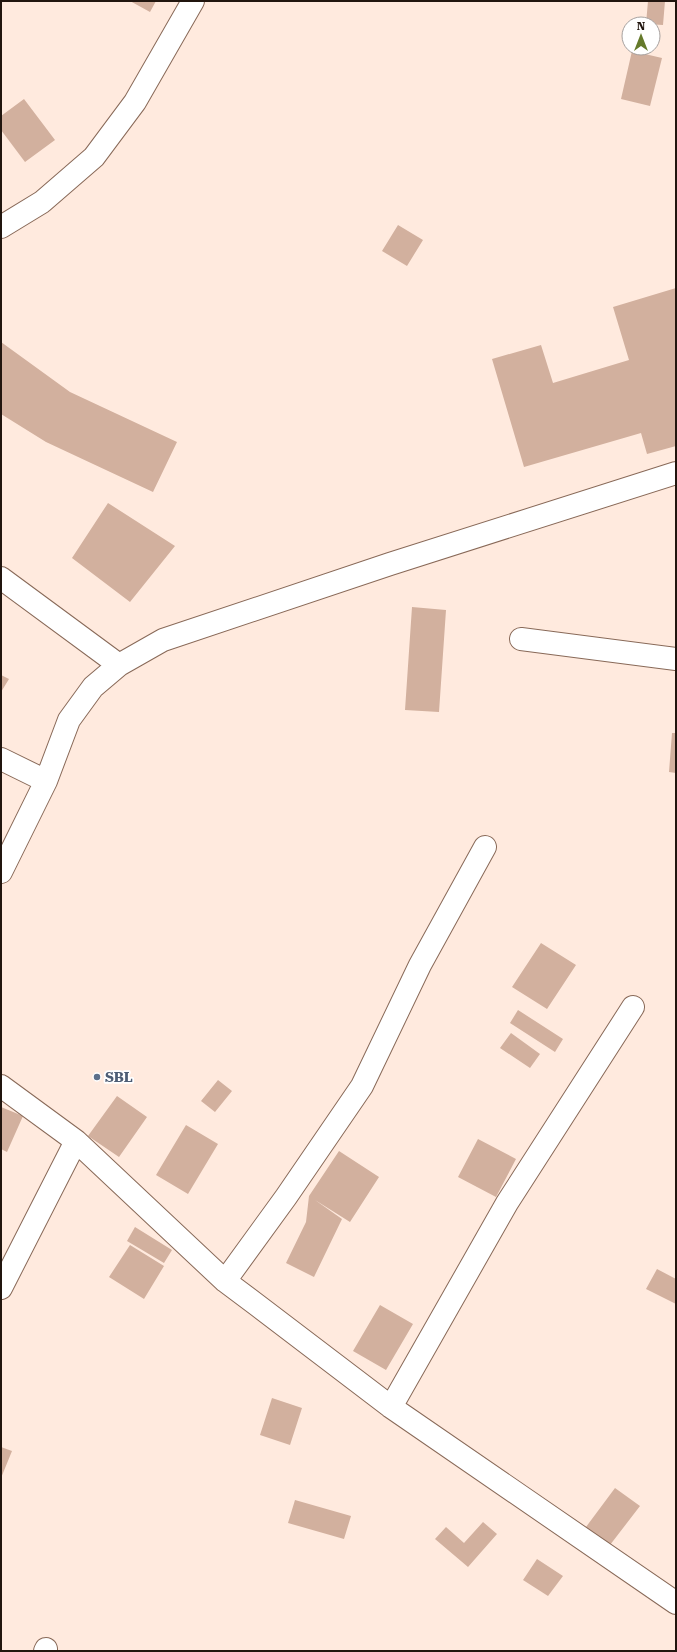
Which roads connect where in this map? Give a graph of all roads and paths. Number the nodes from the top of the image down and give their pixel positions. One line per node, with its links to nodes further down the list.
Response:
1 (193, 1): 2 (street)
2 (2, 224)
3 (676, 473): 7 (street)
4 (1, 578): 7 (street)
5 (521, 639): 6 (street)
6 (676, 659)
7 (119, 665): 9 (street)
8 (1, 758): 9 (street)
9 (46, 781): 11 (street)
10 (485, 847): 15 (street)
11 (1, 872)
12 (633, 1006): 17 (street)
13 (1, 1086): 14 (street)
14 (76, 1141): 15 (street); 16 (street)
15 (225, 1281): 17 (street)
16 (1, 1288)
17 (391, 1407): 18 (street)
18 (676, 1603)

